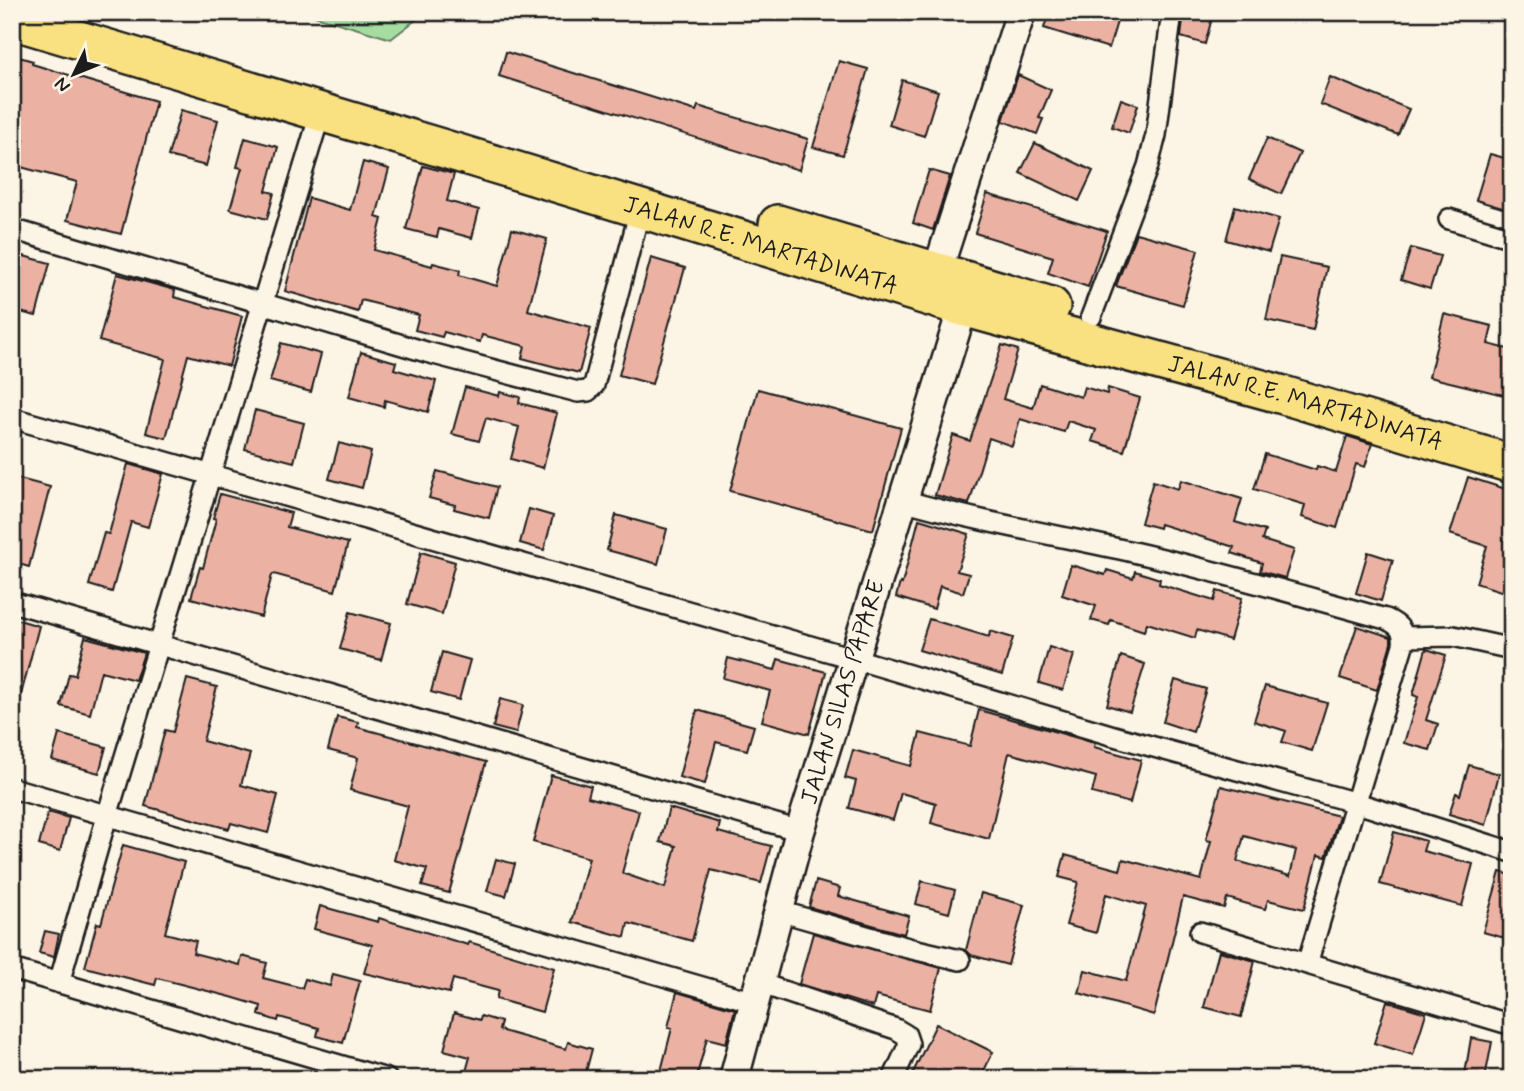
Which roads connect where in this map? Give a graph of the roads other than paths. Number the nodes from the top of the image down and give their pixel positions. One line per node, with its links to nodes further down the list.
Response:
1 (77, 12): 10 (highway, JALAN R.E. MARTADINATA)
2 (1021, 12): 10 (street)
3 (1172, 12): 13 (street)
4 (12, 16): 5 (highway, JALAN R.E. MARTADINATA)
5 (321, 111): 6 (highway, JALAN R.E. MARTADINATA); 11 (street)
6 (640, 209): 11 (street); 12 (highway, JALAN R.E. MARTADINATA)
7 (1449, 219): 9 (street)
8 (12, 229): 11 (street)
9 (1512, 238)
10 (937, 272): 13 (highway, JALAN R.E. MARTADINATA)
11 (262, 302): 16 (street)
12 (963, 307): 15 (highway, JALAN R.E. MARTADINATA); 17 (street, JALAN SILAS PAPARE)
13 (1091, 317): 15 (highway, JALAN R.E. MARTADINATA)
14 (12, 418): 16 (street)
15 (1507, 451)
16 (210, 475): 20 (street); 22 (street)
17 (903, 500): 19 (street); 22 (street, JALAN SILAS PAPARE)
18 (12, 602): 20 (street)
19 (1404, 637): 21 (street); 24 (street)
20 (159, 645): 25 (street); 26 (street)
21 (1512, 649)
22 (852, 658): 24 (street); 26 (street, JALAN SILAS PAPARE)
23 (12, 788): 25 (street)
24 (1357, 803): 27 (street); 31 (street)
25 (107, 816): 33 (street); 34 (street)
26 (800, 831): 28 (street, JALAN SILAS PAPARE)
27 (1512, 852)
28 (779, 911): 30 (street); 34 (street, JALAN SILAS PAPARE)
29 (1200, 932): 31 (street)
30 (960, 960)
31 (1307, 964): 35 (street)
32 (12, 969): 33 (street)
33 (59, 983): 36 (street)
34 (757, 993): 38 (street, JALAN SILAS PAPARE); 39 (street)
35 (1512, 1025)
36 (327, 1071): 37 (street)
37 (387, 1079)
38 (734, 1079)
39 (893, 1079)

